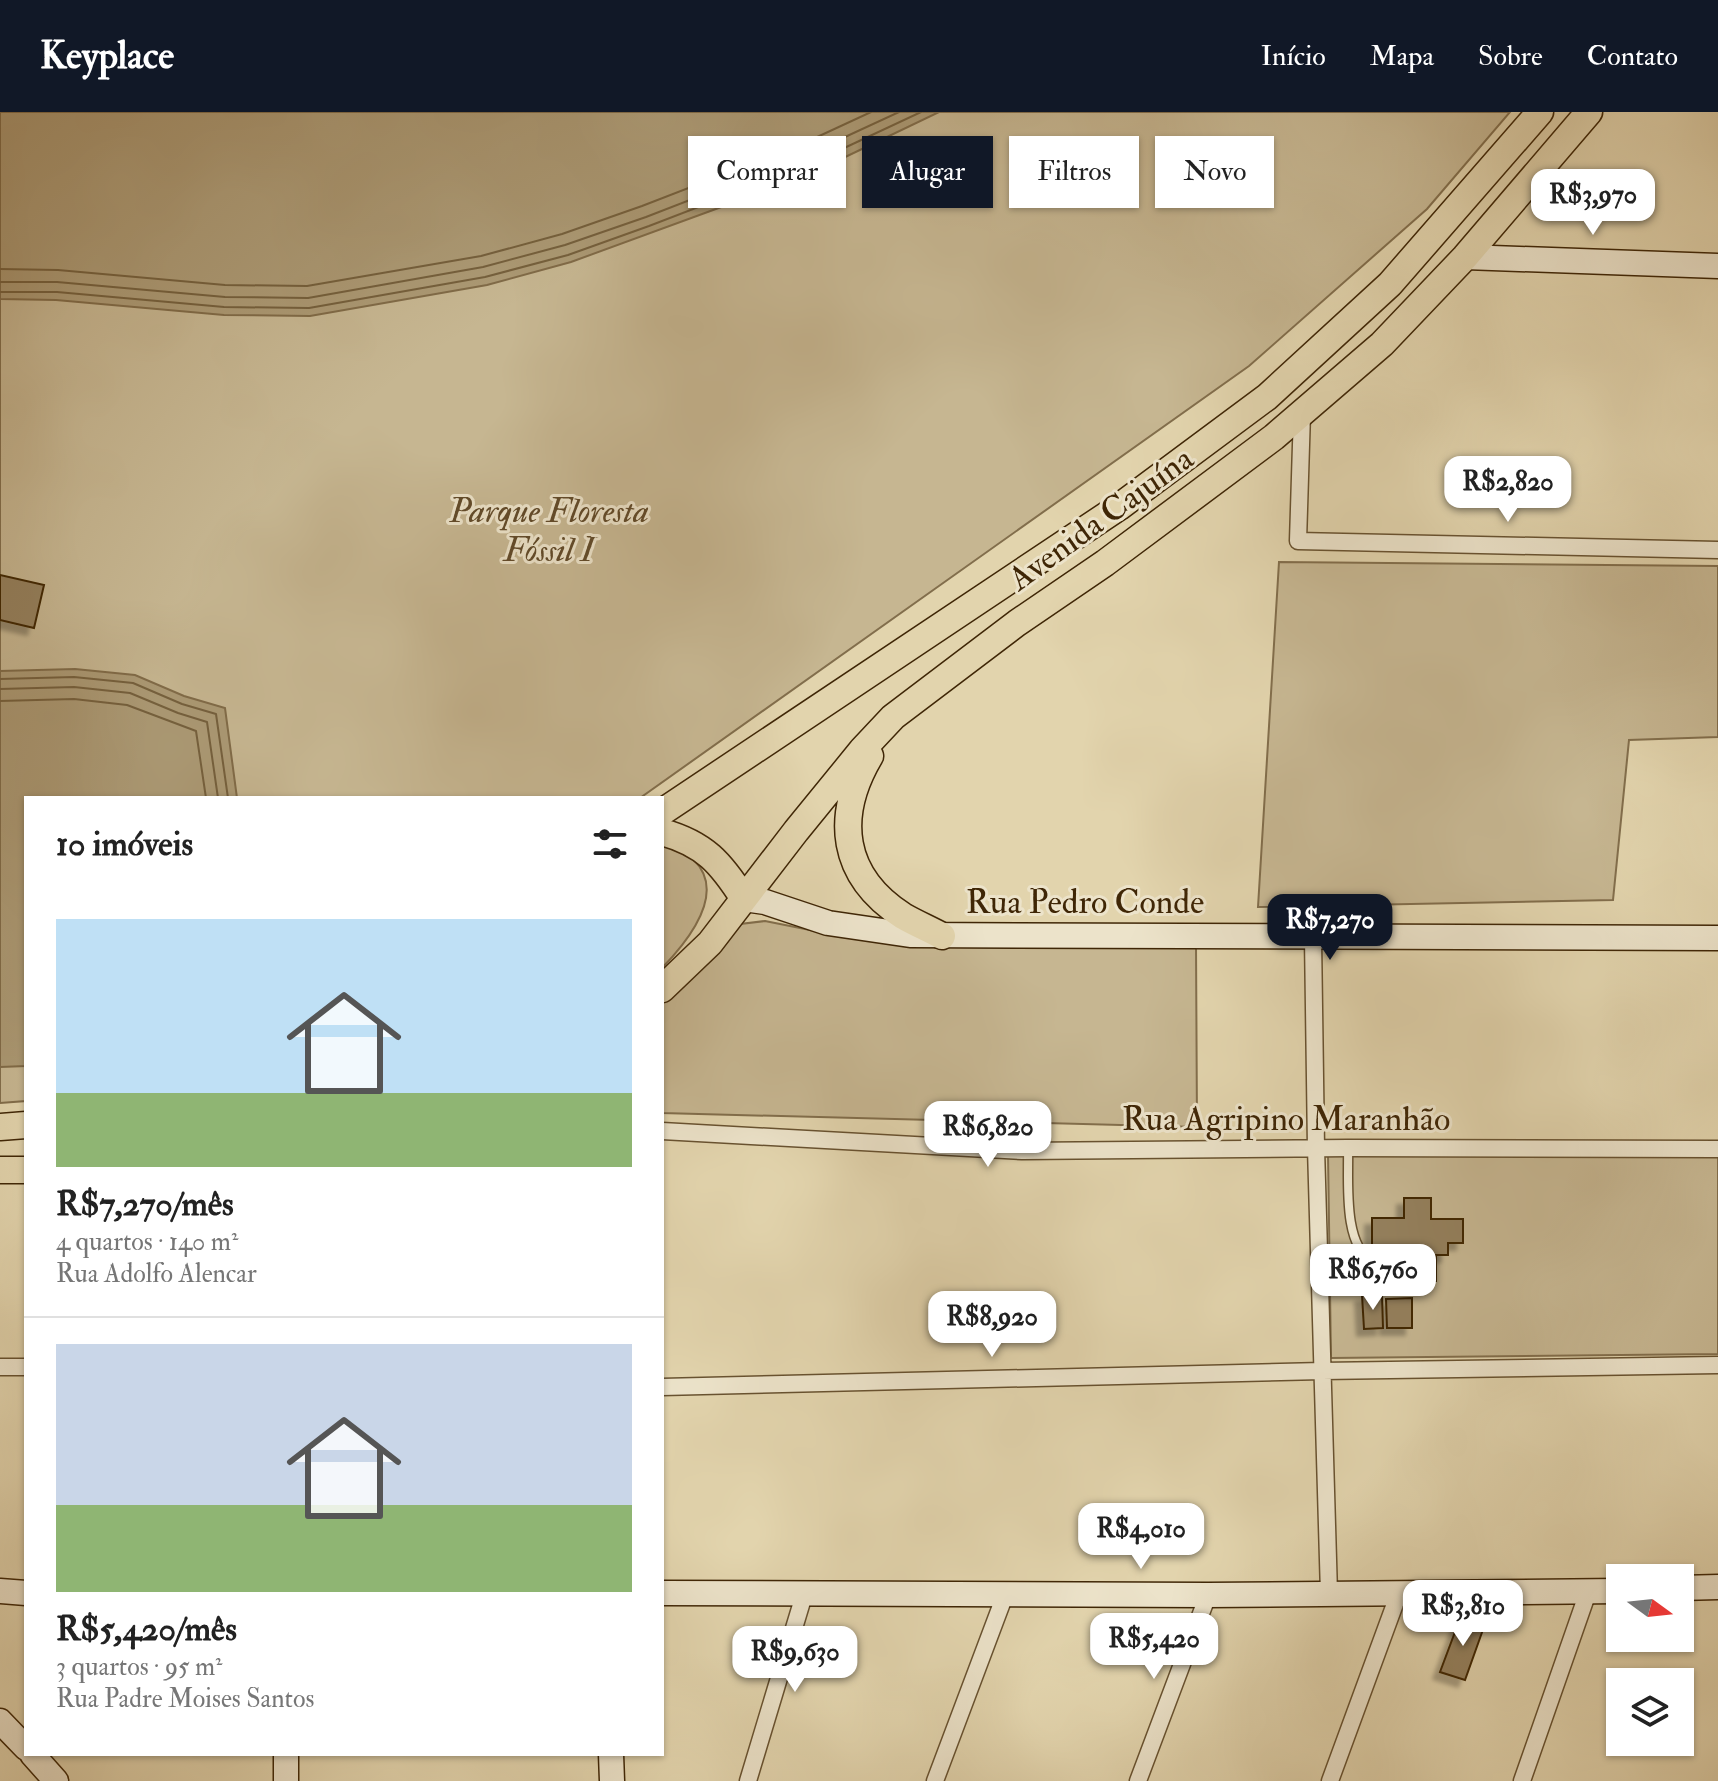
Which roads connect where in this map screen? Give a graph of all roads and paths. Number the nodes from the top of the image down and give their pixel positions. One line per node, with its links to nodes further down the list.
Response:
1 (1540, 112): 8 (main road, Avenida Cajuína)
2 (1589, 112): 3 (main road, Avenida Cajuína)
3 (1465, 257): 4 (street); 5 (main road, Avenida Cajuína)
4 (1718, 266)
5 (1302, 413): 6 (street); 7 (main road, Avenida Cajuína)
6 (1718, 550)
7 (893, 717): 10 (main road, Avenida Cajuína); 11 (main road)
8 (664, 811)
9 (664, 833): 10 (main road)
10 (744, 899): 11 (street, Rua Pedro Conde); 14 (main road, Avenida Cajuína)
11 (942, 936): 12 (street, Rua Pedro Conde)
12 (1313, 938): 13 (street, Rua Pedro Conde); 18 (street)
13 (1718, 938)
14 (664, 987)
15 (24, 1125): 16 (main road)
16 (0, 1127)
17 (664, 1131): 18 (street, Rua Agripino Maranhão)
18 (1316, 1148): 19 (street, Rua Agripino Maranhão); 27 (street)
19 (1348, 1148): 20 (street, Rua Agripino Maranhão); 23 (lane)
20 (1718, 1149)
21 (0, 1170): 22 (main road)
22 (24, 1170)
23 (1373, 1261)
24 (1718, 1365): 27 (street)
25 (0, 1367): 26 (street)
26 (24, 1367)
27 (1322, 1371): 28 (street); 37 (street)
28 (664, 1387)
29 (1718, 1587): 30 (street)
30 (1694, 1588)
31 (0, 1591): 34 (street)
32 (1606, 1591): 33 (street)
33 (1588, 1592): 36 (street); 53 (street)
34 (24, 1593)
35 (664, 1593): 38 (street)
36 (1399, 1593): 37 (street); 52 (street)
37 (1329, 1594): 40 (street)
38 (804, 1595): 39 (street); 49 (street)
39 (1005, 1595): 40 (street); 50 (street)
40 (1208, 1595): 51 (street)
41 (0, 1721): 42 (street)
42 (24, 1746)
43 (34, 1756): 46 (street)
44 (286, 1756): 47 (street)
45 (611, 1756): 48 (street)
46 (56, 1781)
47 (286, 1781)
48 (612, 1781)
49 (748, 1781)
50 (935, 1781)
51 (1138, 1781)
52 (1330, 1781)
53 (1522, 1781)

